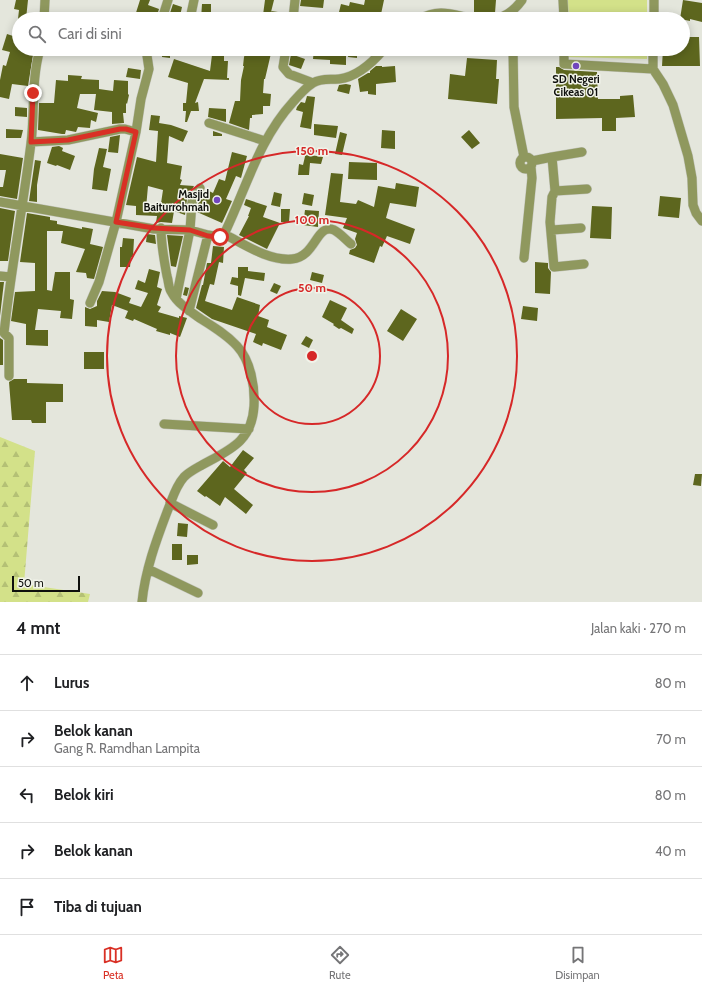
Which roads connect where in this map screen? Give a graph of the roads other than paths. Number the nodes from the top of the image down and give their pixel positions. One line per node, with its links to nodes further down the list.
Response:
1 (45, 0): 8 (street)
2 (168, 0): 9 (street)
3 (194, 0): 10 (street)
4 (295, 0): 11 (street)
5 (522, 0): 12 (street)
6 (563, 0): 13 (street)
7 (654, 0): 14 (street)
8 (44, 12)
9 (164, 12)
10 (191, 12)
11 (294, 12)
12 (511, 12)
13 (564, 12)
14 (654, 12)
15 (38, 56): 27 (street)
16 (147, 56): 25 (street)
17 (285, 56): 23 (street)
18 (377, 56): 23 (street)
19 (513, 56): 30 (street)
20 (564, 56): 22 (street)
21 (653, 56): 22 (street)
22 (653, 69): 36 (street)
23 (313, 83): 26 (street)
24 (209, 123): 26 (street)
25 (136, 132): 27 (street); 37 (street)
26 (265, 141): 42 (street)
27 (31, 142): 35 (street)
28 (582, 152): 29 (street)
29 (552, 157): 30 (street); 33 (street)
30 (529, 162): 45 (street)
31 (200, 188): 40 (street)
32 (587, 189): 33 (street)
33 (555, 191): 41 (street)
34 (0, 202): 35 (street)
35 (21, 205): 37 (street); 48 (street)
36 (702, 221)
37 (116, 222): 38 (street); 50 (street)
38 (161, 228): 40 (street); 49 (street)
39 (581, 228): 41 (street)
40 (190, 230): 43 (street); 49 (street)
41 (552, 230): 46 (street)
42 (224, 234): 43 (street); 44 (street)
43 (208, 236): 51 (street)
44 (351, 244)
45 (524, 258)
46 (584, 264)
47 (0, 276): 48 (street)
48 (11, 277): 52 (street)
49 (176, 299): 51 (street)
50 (90, 303)
51 (189, 311): 54 (street)
52 (9, 376)
53 (164, 424): 54 (street)
54 (249, 429): 55 (street)
55 (170, 503): 56 (street); 57 (street)
56 (213, 525)
57 (148, 569): 58 (street); 59 (street)
58 (198, 593)
59 (142, 602)

